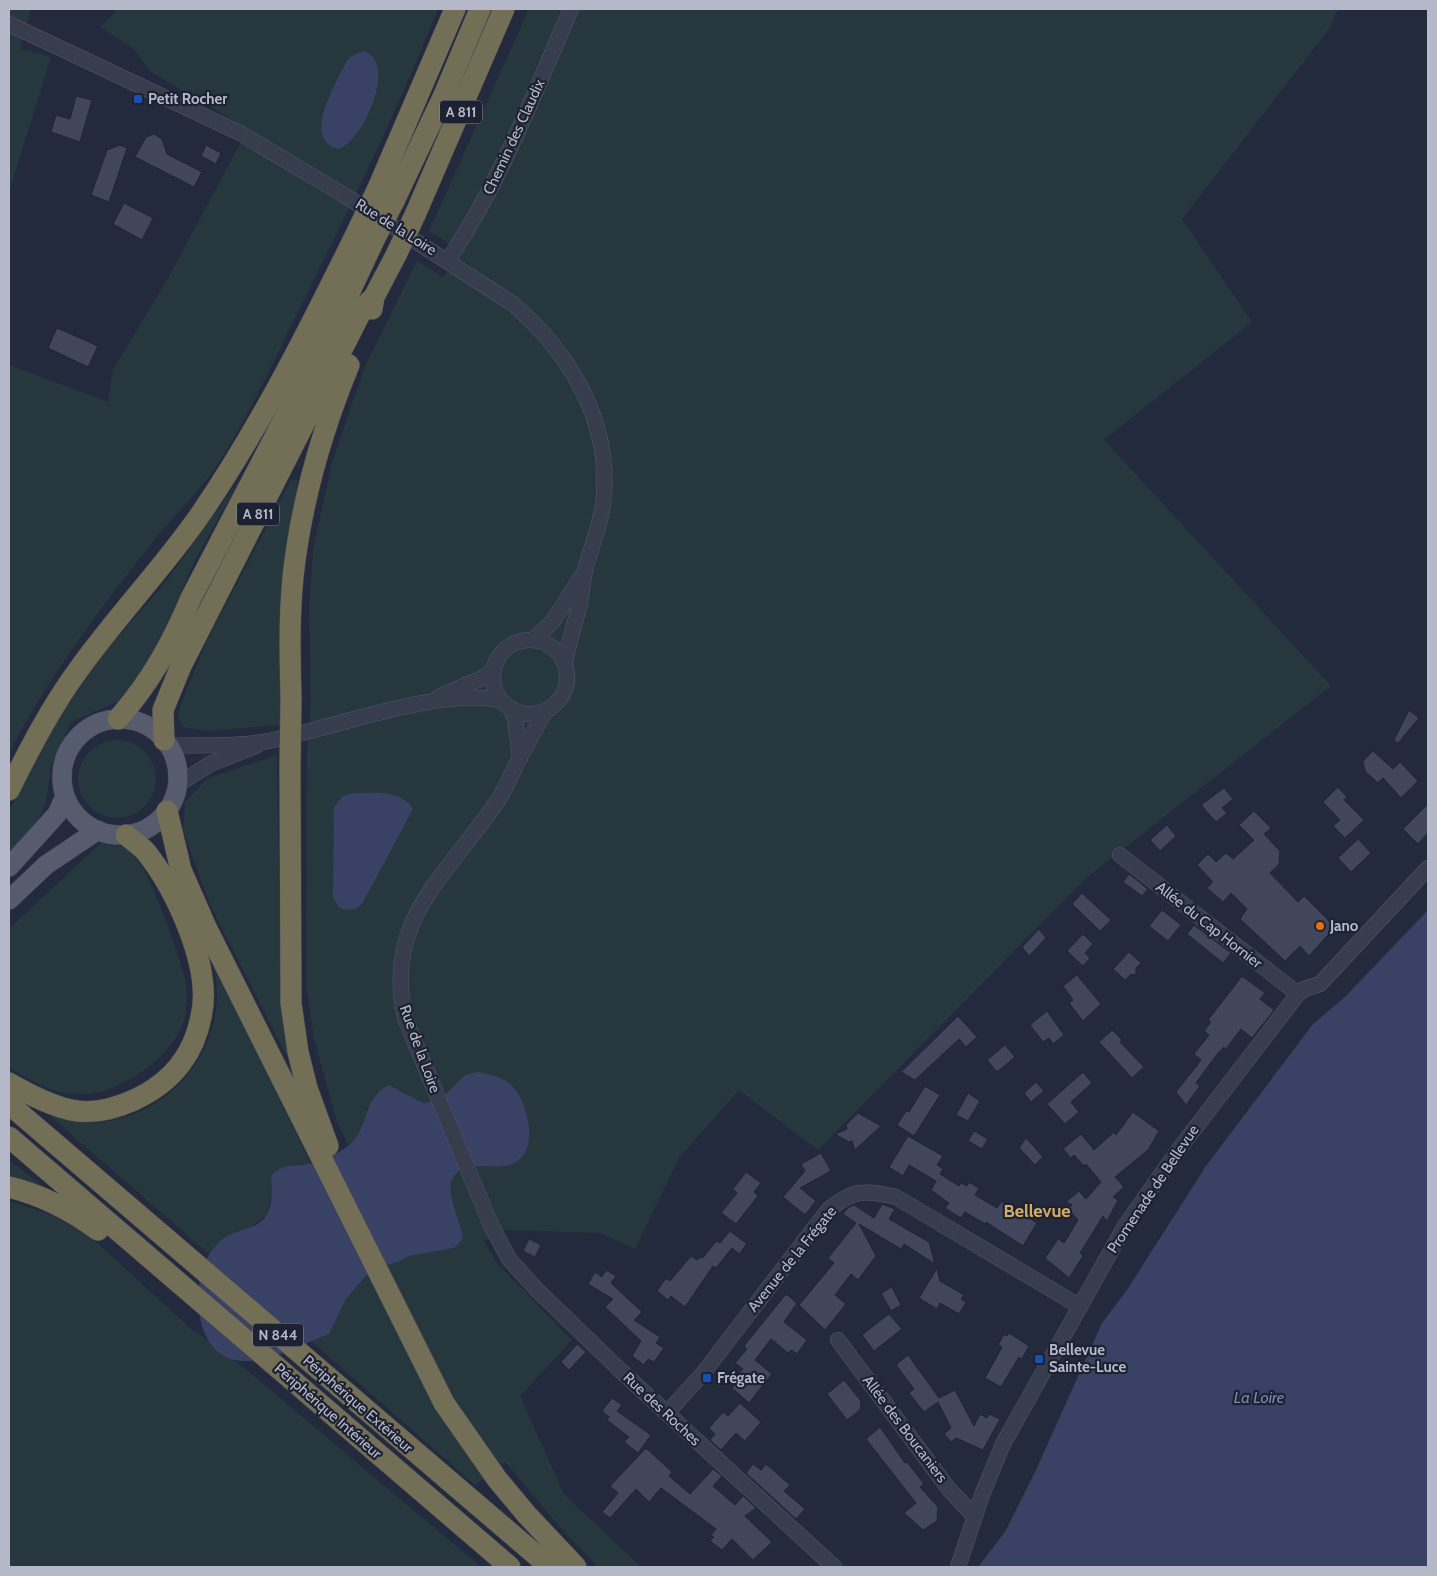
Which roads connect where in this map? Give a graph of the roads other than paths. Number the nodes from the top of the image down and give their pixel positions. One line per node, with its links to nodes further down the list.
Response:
1 (455, 9): 6 (highway)
2 (480, 9): 6 (highway, A 811)
3 (504, 9): 9 (highway, A 811, bridge)
4 (571, 9): 8 (street, Chemin des Claudix)
5 (9, 24): 8 (street, Rue de la Loire)
6 (386, 195): 7 (highway, bridge)
7 (367, 233): 17 (highway, A 811); 22 (highway)
8 (448, 260): 10 (street, Rue de la Loire)
9 (374, 296): 19 (highway, A 811); 34 (highway, bridge)
10 (585, 570): 11 (street, Rue de la Loire); 12 (street, Rue de la Loire)
11 (534, 639): 12 (street); 13 (street)
12 (565, 662): 16 (street)
13 (493, 670): 14 (street); 15 (street)
14 (428, 702): 15 (street); 18 (street)
15 (506, 705): 16 (street); 20 (street)
16 (546, 710): 20 (street, Rue de la Loire)
17 (118, 719): 19 (main road); 23 (main road)
18 (262, 742): 19 (street); 21 (street)
19 (166, 743): 21 (main road)
20 (518, 763): 38 (street, Rue de la Loire)
21 (177, 785): 24 (main road)
22 (9, 790)
23 (65, 796): 25 (main road); 28 (main road)
24 (167, 812): 26 (main road); 34 (highway)
25 (98, 830): 26 (main road); 30 (main road)
26 (126, 835): 32 (highway)
27 (1120, 855): 31 (street, Allée du Cap Hornier)
28 (9, 867)
29 (1428, 868): 31 (street, Promenade de Bellevue)
30 (9, 900)
31 (1298, 994): 39 (street, Promenade de Bellevue)
32 (9, 1083)
33 (9, 1104): 44 (highway, Périphérique Extérieur / N 844)
34 (317, 1136): 45 (highway)
35 (9, 1137): 37 (highway, Périphérique Intérieur / N 844)
36 (9, 1186): 37 (highway)
37 (128, 1240): 43 (highway, Périphérique Intérieur / N 844)
38 (499, 1242): 41 (street, Rue des Roches)
39 (1080, 1306): 41 (street, Avenue de la Frégate); 42 (street, Promenade de Bellevue)
40 (838, 1340): 42 (street, Allée des Boucaniers)
41 (667, 1413): 46 (street, Rue des Roches)
42 (974, 1516): 47 (street, Promenade de Bellevue)
43 (510, 1567)
44 (550, 1567)
45 (576, 1567)
46 (834, 1567)
47 (958, 1567)

